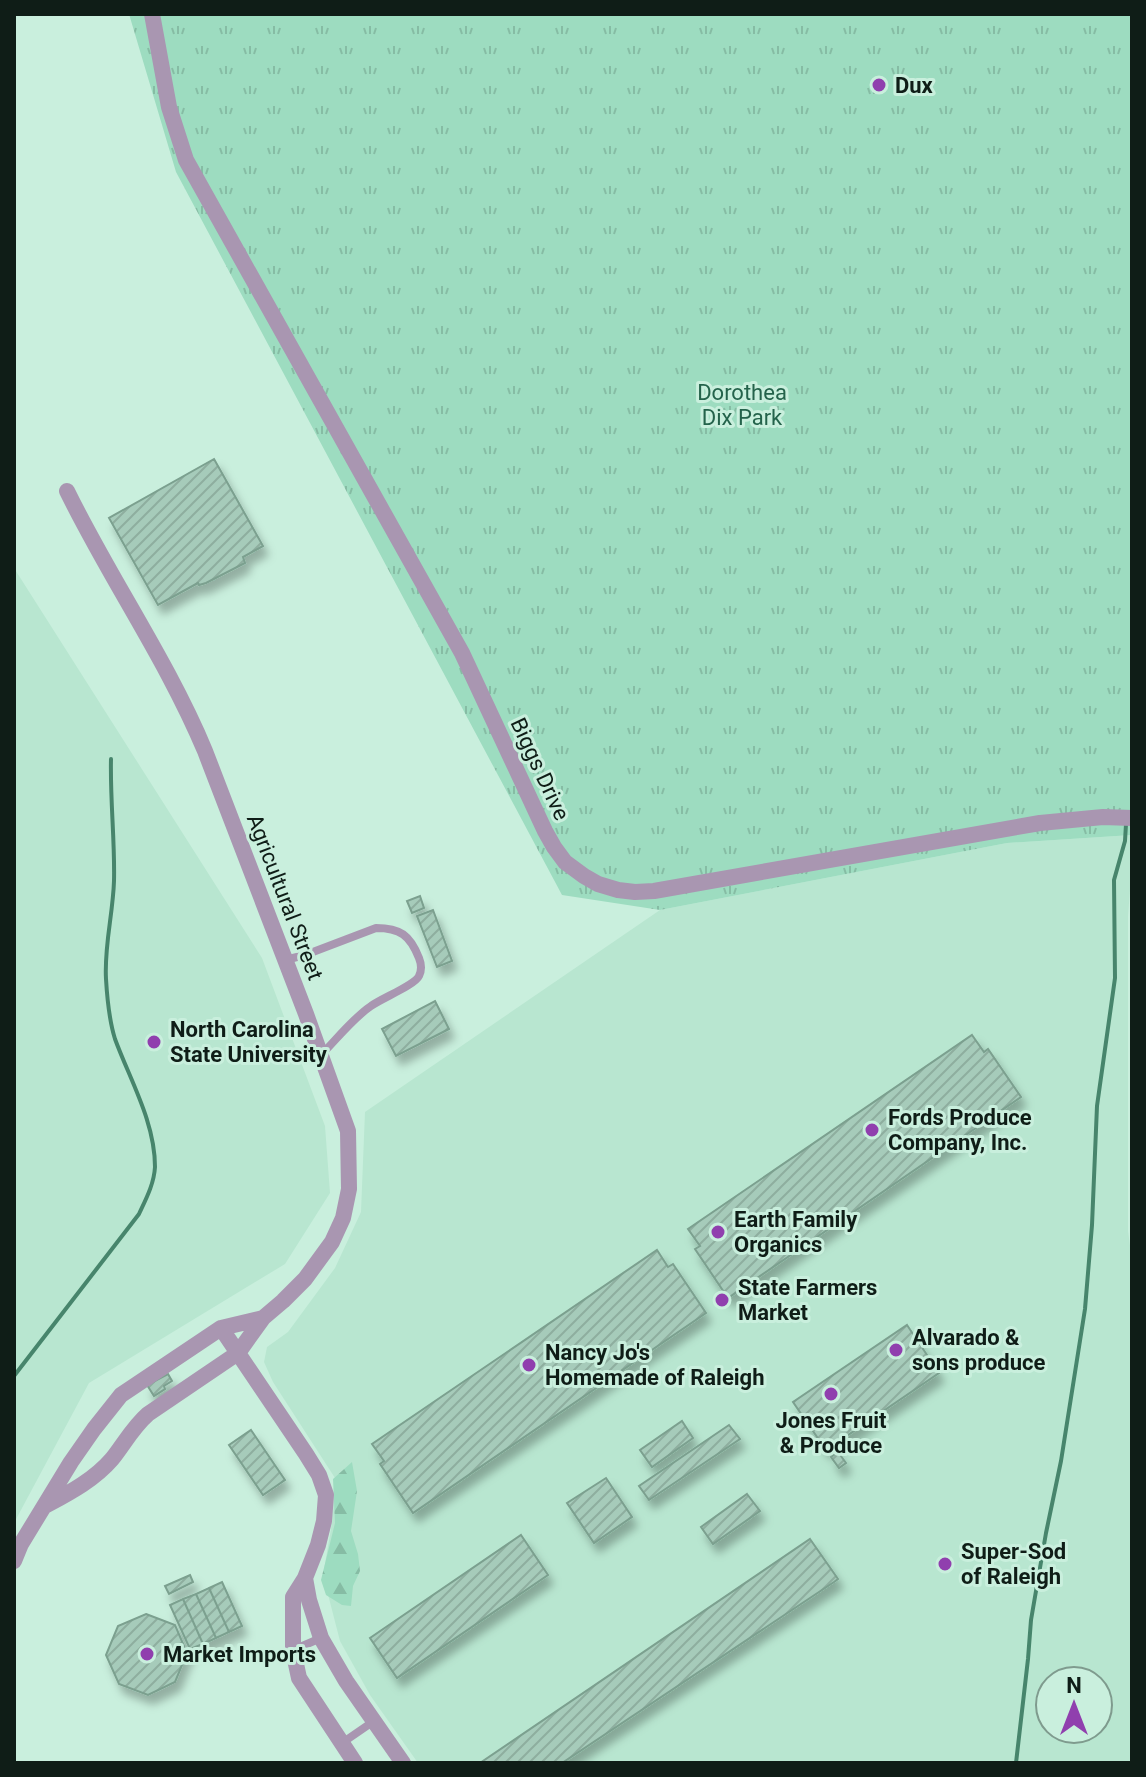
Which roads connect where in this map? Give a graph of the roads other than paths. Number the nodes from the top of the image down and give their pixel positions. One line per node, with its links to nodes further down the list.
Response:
1 (152, 14): 3 (street, Biggs Drive)
2 (67, 491): 4 (street, Agricultural Street)
3 (1132, 818)
4 (285, 960): 5 (street, Agricultural Street); 5 (lane)
5 (321, 1055): 6 (street, Agricultural Street)
6 (263, 1318): 7 (street, Agricultural Street); 8 (street, Agricultural Street)
7 (221, 1328): 8 (street); 9 (street, Agricultural Street)
8 (238, 1353): 9 (street, Agricultural Street); 11 (street)
9 (45, 1506): 10 (street, Agricultural Street)
10 (14, 1561)
11 (305, 1578): 12 (street); 13 (street)
12 (321, 1638): 13 (lane); 14 (street)
13 (293, 1650): 15 (street)
14 (374, 1721): 15 (lane); 17 (street)
15 (342, 1743): 16 (street)
16 (355, 1763)
17 (403, 1763)

